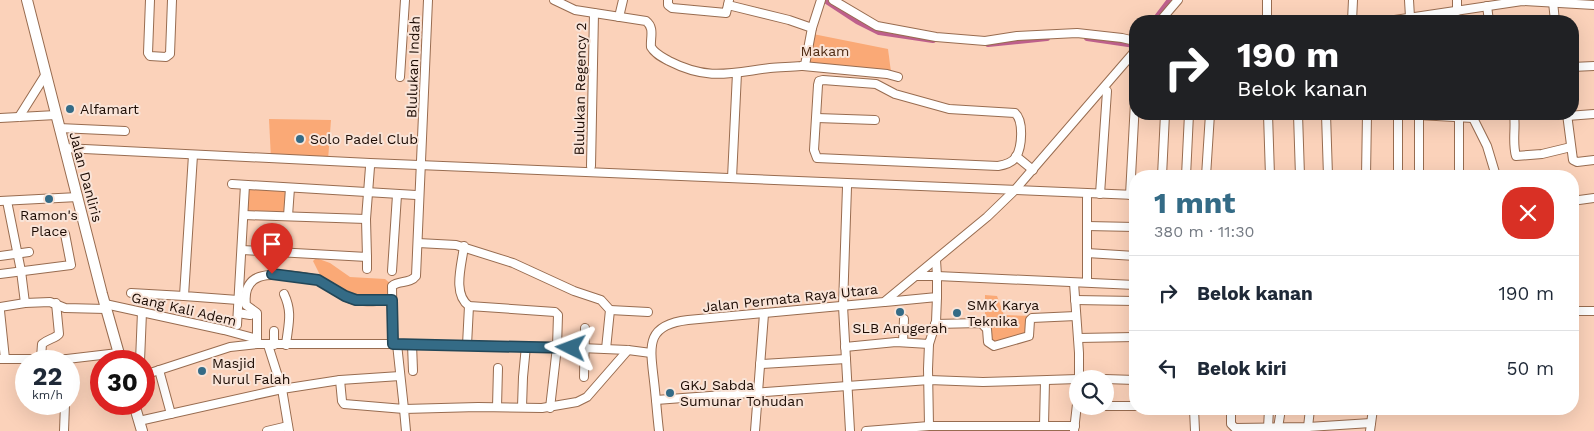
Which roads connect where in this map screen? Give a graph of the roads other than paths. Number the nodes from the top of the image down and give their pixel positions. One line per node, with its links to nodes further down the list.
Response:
1 (27, 0): 38 (street, Jalan Danliris)
2 (150, 0): 3 (street)
3 (172, 0)
4 (405, 0): 40 (street)
5 (428, 0): 70 (street, Blulukan Indah)
6 (554, 0): 21 (street)
7 (623, 0): 30 (street)
8 (668, 0): 17 (street)
9 (834, 0): 32 (street)
10 (1178, 0): 22 (street)
11 (1267, 0): 23 (street)
12 (1353, 0): 24 (street)
13 (1409, 0): 25 (street)
14 (1456, 0): 20 (street)
15 (820, 1): 31 (street)
16 (1553, 2): 18 (street); 19 (street); 29 (street)
17 (728, 3): 31 (street)
18 (1594, 5)
19 (1486, 6): 20 (street); 28 (street)
20 (1455, 11): 26 (street); 27 (street)
21 (594, 13): 30 (street); 72 (street, Blulukan Regency 2)
22 (1165, 15)
23 (1267, 15)
24 (1352, 15)
25 (1410, 15)
26 (1425, 15)
27 (1454, 15)
28 (1488, 15)
29 (1554, 15)
30 (619, 17): 37 (street)
31 (812, 28): 34 (street)
32 (1129, 40)
33 (1129, 58): 73 (street, Jalan Permata Raya Utara)
34 (804, 66): 37 (street); 39 (street)
35 (1594, 66): 36 (street)
36 (1579, 67)
37 (737, 73): 86 (street)
38 (46, 74): 43 (street, Jalan Danliris); 45 (street)
39 (898, 77)
40 (400, 78)
41 (1107, 90): 93 (street)
42 (1594, 114): 44 (street)
43 (56, 115): 45 (street); 63 (street, Jalan Danliris)
44 (1579, 115)
45 (19, 117): 46 (street)
46 (0, 118)
47 (817, 118): 48 (street); 68 (street); 68 (street)
48 (875, 120)
49 (1134, 120): 74 (street)
50 (1165, 120): 75 (street)
51 (1190, 120): 76 (street)
52 (1210, 120): 77 (street)
53 (1268, 120): 78 (street)
54 (1298, 120): 79 (street)
55 (1326, 120): 80 (street)
56 (1368, 120): 81 (street)
57 (1399, 120): 82 (street)
58 (1419, 120): 83 (street)
59 (1456, 120): 84 (street)
60 (1477, 120): 85 (street)
61 (1515, 120): 65 (street)
62 (1568, 120): 65 (street)
63 (59, 128): 64 (street); 66 (street, Jalan Danliris)
64 (125, 131)
65 (1571, 147): 69 (street)
66 (64, 148): 67 (street); 97 (street, Jalan Danliris)
67 (193, 155): 70 (street); 129 (street)
68 (1016, 156): 73 (street)
69 (1594, 160)
70 (422, 165): 86 (street); 108 (street, Blulukan Indah)
71 (370, 166): 92 (street)
72 (591, 166)
73 (1031, 169): 91 (street, Jalan Permata Raya Utara)
74 (1133, 170)
75 (1162, 170)
76 (1186, 170)
77 (1206, 170)
78 (1270, 170)
79 (1300, 170)
80 (1328, 170)
81 (1366, 170)
82 (1398, 170)
83 (1419, 170)
84 (1459, 170)
85 (1494, 170)
86 (732, 178): 91 (street)
87 (232, 184): 88 (street)
88 (245, 185): 90 (street); 102 (street)
89 (846, 187): 139 (street)
90 (290, 188): 92 (street); 103 (street)
91 (1010, 191): 93 (street); 117 (street, Jalan Permata Raya Utara)
92 (368, 193): 94 (street); 104 (street)
93 (1100, 194): 96 (street)
94 (397, 195): 95 (street); 120 (street)
95 (416, 195)
96 (1129, 195)
97 (78, 198): 101 (street); 140 (street, Jalan Danliris)
98 (1087, 198): 105 (street)
99 (1594, 198): 100 (street)
100 (1579, 200)
101 (3, 201): 113 (street)
102 (244, 215): 103 (street); 110 (street)
103 (288, 216): 104 (street)
104 (366, 219): 116 (street)
105 (1087, 226): 106 (street); 112 (street)
106 (1129, 227)
107 (65, 234): 119 (street)
108 (418, 243): 109 (street); 132 (street, Blulukan Indah)
109 (464, 246): 138 (street); 142 (street)
110 (242, 250): 116 (street); 131 (street)
111 (29, 252): 113 (street)
112 (1087, 253): 115 (street); 124 (street)
113 (17, 254): 114 (street); 119 (street)
114 (0, 256)
115 (1129, 256)
116 (367, 257): 118 (street)
117 (936, 260): 122 (street, Jalan Permata Raya Utara); 123 (street)
118 (367, 269)
119 (20, 271): 121 (street); 136 (street)
120 (392, 272)
121 (0, 274)
122 (917, 276): 123 (street); 135 (street, Jalan Permata Raya Utara)
123 (937, 276): 125 (street); 130 (street)
124 (1087, 279)
125 (1074, 283): 126 (street); 133 (street)
126 (1129, 285)
127 (131, 293): 129 (street)
128 (284, 294): 164 (street)
129 (184, 296): 131 (street)
130 (937, 297): 135 (street); 152 (street)
131 (238, 300): 147 (street)
132 (392, 300): 158 (street); 160 (street)
133 (1075, 300): 134 (street); 150 (street)
134 (1129, 301)
135 (884, 302): 139 (street, Jalan Permata Raya Utara)
136 (25, 303): 137 (street, Gang Kali Adem); 141 (street, Gang Kali Adem)
137 (56, 304): 140 (street, Gang Kali Adem); 171 (street)
138 (469, 306): 165 (street); 167 (street)
139 (843, 306): 148 (street, Jalan Permata Raya Utara); 168 (street)
140 (106, 307): 144 (street, Gang Kali Adem); 172 (street, Jalan Danliris)
141 (0, 309): 176 (street)
142 (610, 310): 145 (street); 170 (street)
143 (1579, 311): 146 (street)
144 (142, 312): 158 (street, Gang Kali Adem); 173 (street)
145 (648, 312)
146 (1594, 312)
147 (238, 313): 149 (street); 153 (street)
148 (764, 314): 175 (street, Jalan Permata Raya Utara); 179 (street)
149 (250, 315)
150 (1076, 316): 152 (street); 157 (street)
151 (904, 319): 159 (street)
152 (935, 324): 162 (street)
153 (237, 325)
154 (585, 328): 169 (street)
155 (274, 331): 163 (street)
156 (1129, 337): 157 (street)
157 (1078, 338): 182 (street)
158 (257, 342): 163 (street); 181 (street)
159 (903, 342): 162 (street); 168 (street)
160 (395, 344): 161 (street); 164 (street); 185 (street)
161 (412, 344): 165 (street); 184 (street)
162 (929, 344): 189 (street)
163 (271, 345): 164 (street); 194 (street)
164 (286, 345)
165 (467, 345): 166 (street)
166 (526, 346): 167 (street); 200 (street)
167 (557, 347): 169 (street); 201 (street)
168 (845, 347): 178 (street)
169 (584, 348): 170 (street); 186 (street)
170 (606, 349): 174 (street)
171 (42, 350)
172 (118, 350)
173 (140, 350)
174 (629, 350): 175 (street); 201 (street)
175 (651, 353): 196 (street, Jalan Permata Raya Utara)
176 (2, 359): 177 (street)
177 (15, 359)
178 (846, 360): 179 (street); 193 (street)
179 (760, 364): 195 (street)
180 (498, 368): 199 (street)
181 (159, 370): 183 (street); 203 (street)
182 (1078, 370)
183 (155, 371)
184 (413, 371)
185 (400, 376): 188 (street); 202 (street)
186 (584, 377)
187 (1114, 379): 191 (street)
188 (340, 380): 194 (street); 202 (street)
189 (929, 380): 192 (street); 193 (street); 213 (street)
190 (1069, 380): 192 (street)
191 (1129, 380)
192 (1044, 381): 211 (street)
193 (847, 385): 195 (street); 227 (street)
194 (282, 389): 203 (street); 219 (street)
195 (757, 392): 196 (street); 226 (street)
196 (656, 400): 225 (street, Jalan Permata Raya Utara)
197 (1114, 406): 198 (street)
198 (1129, 406)
199 (497, 407): 200 (street); 202 (street)
200 (522, 407): 201 (street)
201 (550, 408)
202 (404, 409): 224 (street)
203 (171, 414): 212 (street)
204 (65, 415): 222 (street)
205 (1076, 415): 216 (street)
206 (1194, 415): 229 (street)
207 (1231, 415): 221 (street)
208 (1269, 415): 217 (street)
209 (1280, 415): 218 (street)
210 (1309, 415): 214 (street)
211 (1044, 425): 213 (street); 216 (street)
212 (141, 426)
213 (929, 426): 220 (street)
214 (1308, 427): 215 (street); 218 (street)
215 (1371, 427)
216 (1074, 428)
217 (1268, 428): 218 (street); 221 (street)
218 (1278, 428)
219 (288, 429): 223 (street)
220 (892, 430): 228 (street)
221 (1256, 430)
222 (64, 431)
223 (268, 431)
224 (406, 431)
225 (659, 431)
226 (755, 431)
227 (850, 431)
228 (866, 431)
229 (1195, 431)

